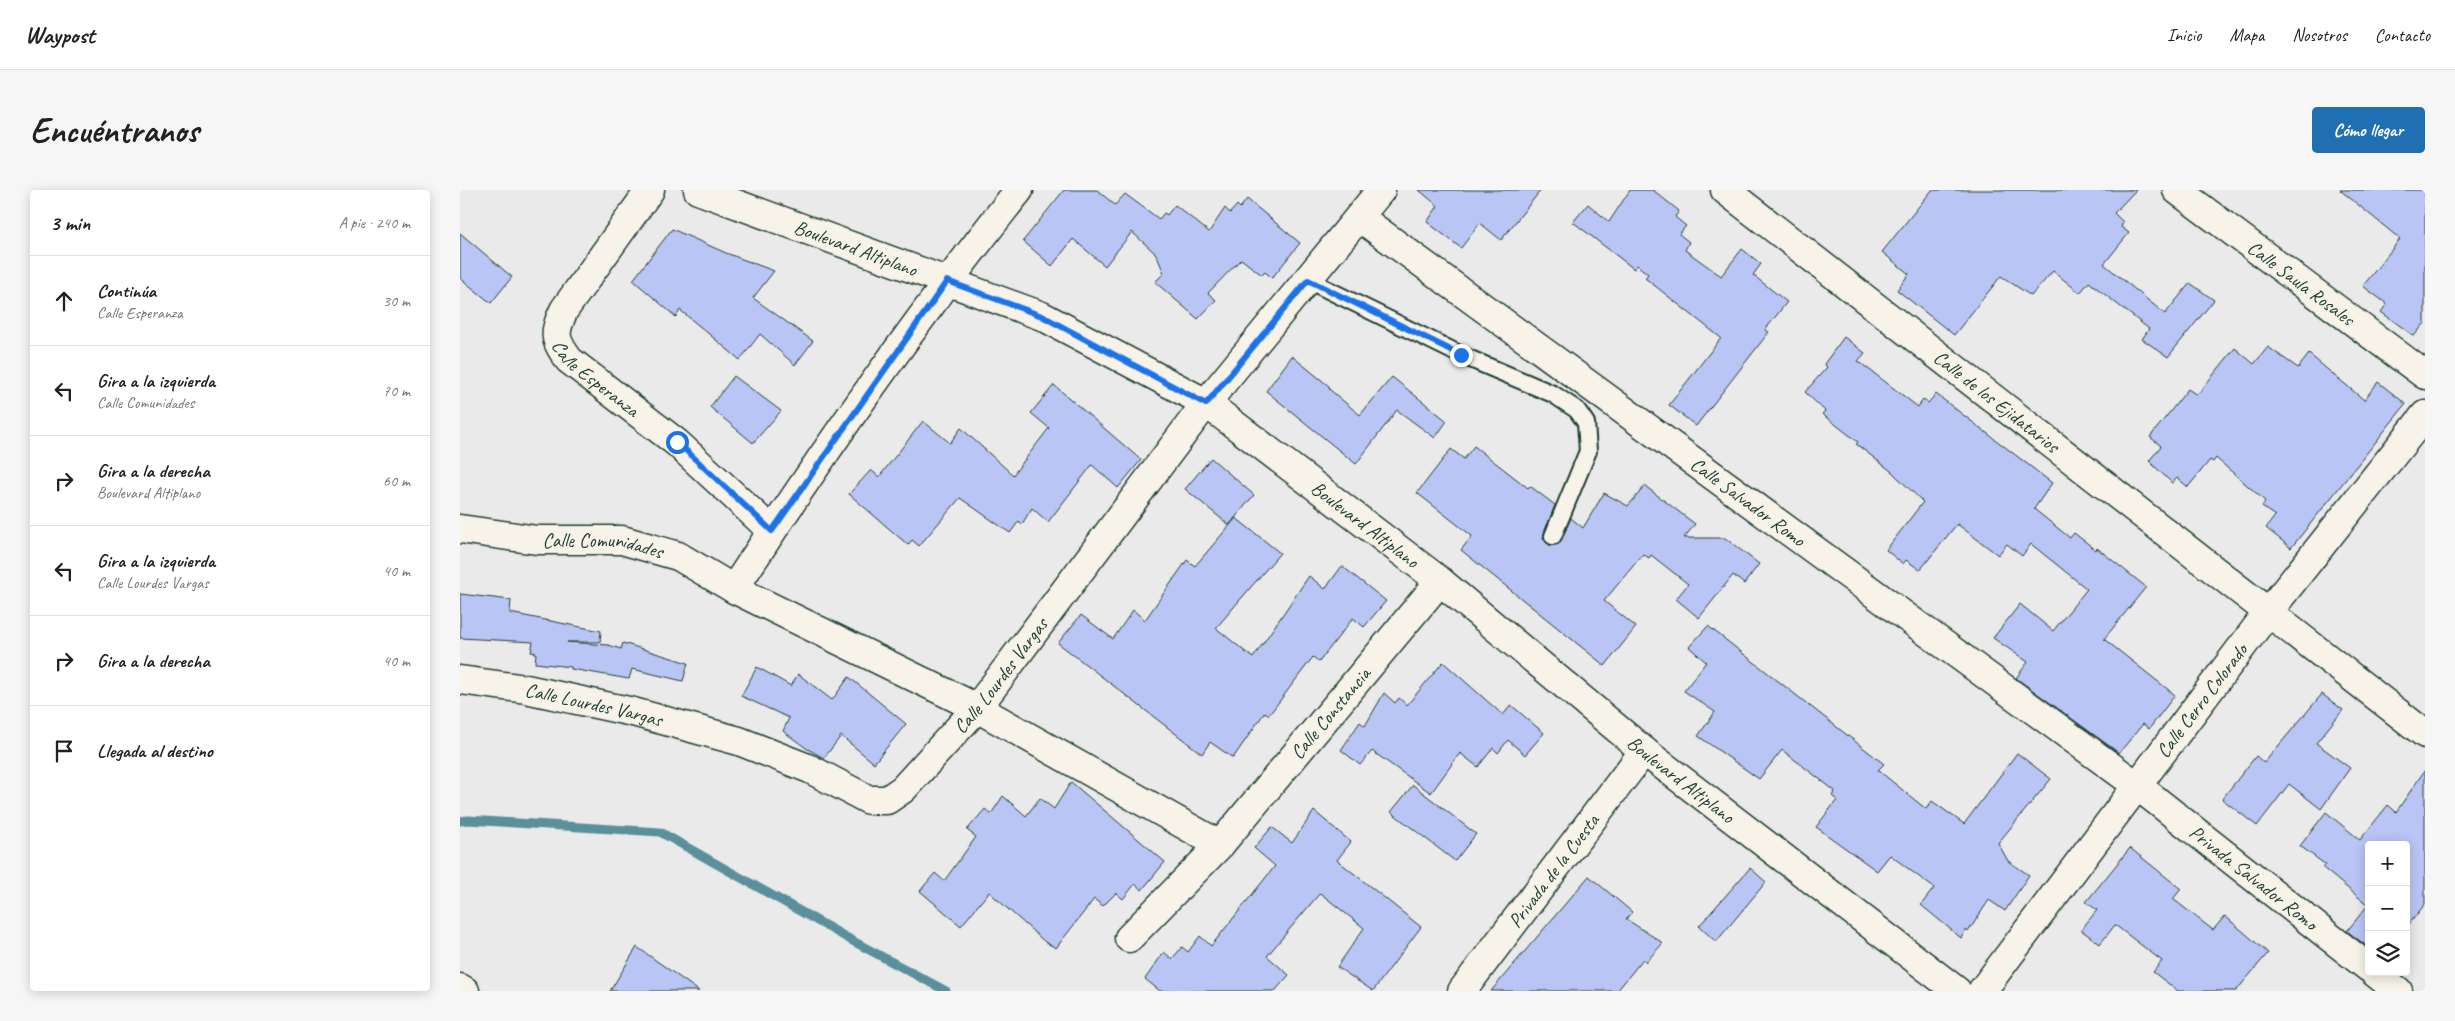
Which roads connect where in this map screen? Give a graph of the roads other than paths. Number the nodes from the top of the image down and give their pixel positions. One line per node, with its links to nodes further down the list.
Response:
1 (650, 190): 14 (street, Calle Esperanza)
2 (698, 190): 9 (street, Boulevard Altiplano)
3 (1019, 190): 9 (street)
4 (1381, 190): 7 (street, Calle Lourdes Vargas)
5 (1725, 190): 18 (street, Calle de los Ejidatarios)
6 (2177, 190): 10 (street, Calle Saula Rosales)
7 (1359, 217): 8 (street, Calle Lourdes Vargas); 23 (street, Calle Salvador Romo)
8 (1308, 280): 11 (street, Calle Lourdes Vargas); 15 (lane)
9 (947, 281): 11 (street, Boulevard Altiplano); 14 (street)
10 (2425, 375)
11 (1206, 404): 16 (street, Boulevard Altiplano); 20 (street, Calle Lourdes Vargas)
12 (2425, 415): 18 (street, Calle Cerro Colorado)
13 (460, 529): 17 (street, Calle Comunidades)
14 (772, 531): 17 (street)
15 (1553, 536)
16 (1440, 581): 22 (street, Boulevard Altiplano); 24 (street, Calle Constancia)
17 (734, 589): 20 (street, Calle Comunidades)
18 (2269, 611): 21 (street, Calle de los Ejidatarios); 23 (street, Calle Cerro Colorado)
19 (460, 680): 20 (street, Calle Lourdes Vargas)
20 (978, 708): 24 (street, Calle Comunidades)
21 (2425, 734)
22 (1644, 751): 30 (street, Privada de la Cuesta); 31 (street, Boulevard Altiplano)
23 (2138, 787): 26 (street, Privada Salvador Romo); 32 (street, Calle Cerro Colorado)
24 (1220, 845): 25 (street, Calle Constancia)
25 (1128, 938)
26 (2365, 965)
27 (2379, 976): 33 (street)
28 (460, 988): 29 (street)
29 (465, 991)
30 (1462, 991)
31 (1957, 991)
32 (1982, 991)
33 (2398, 991)

